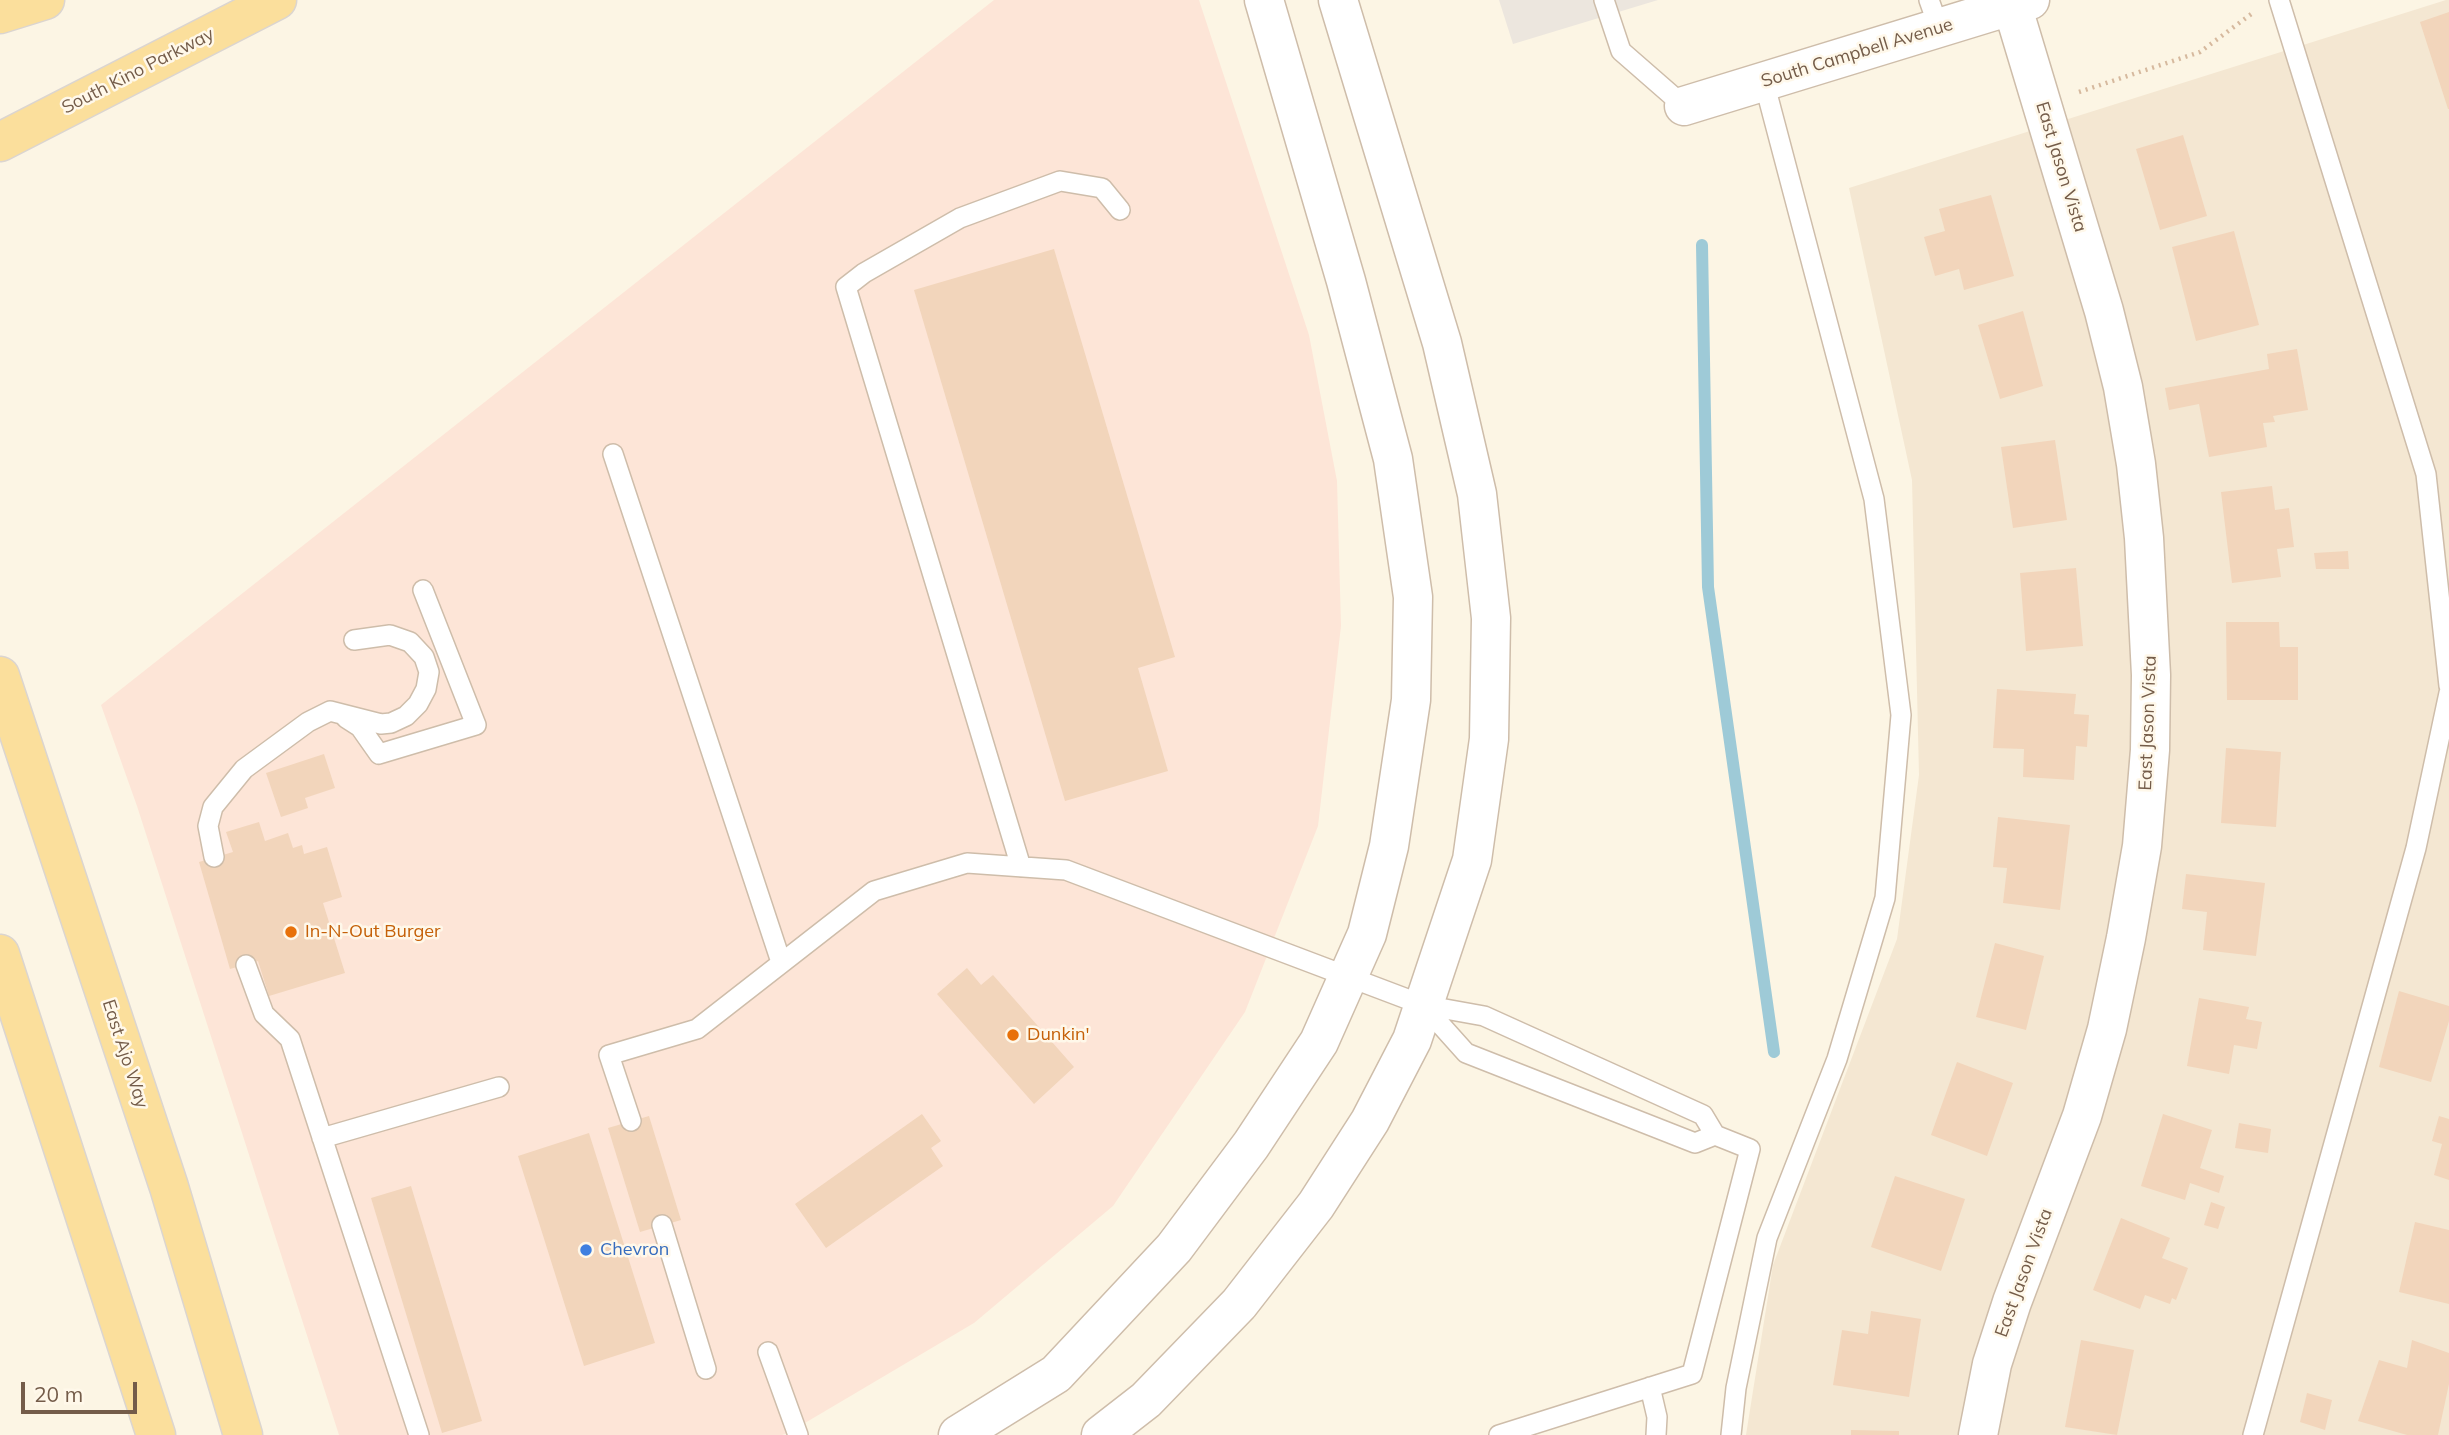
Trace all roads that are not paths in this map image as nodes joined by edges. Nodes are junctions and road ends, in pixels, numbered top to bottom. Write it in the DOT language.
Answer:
graph roads {
  1 [pos="45,0"];
  2 [pos="276,0"];
  3 [pos="1264,0"];
  4 [pos="1338,0"];
  5 [pos="1604,0"];
  6 [pos="2021,3"];
  7 [pos="2270,4"];
  8 [pos="0,14"];
  9 [pos="1934,14"];
  10 [pos="1764,82"];
  11 [pos="1684,106"];
  12 [pos="0,142"];
  13 [pos="1120,210"];
  14 [pos="613,454"];
  15 [pos="423,590"];
  16 [pos="354,640"];
  17 [pos="0,676"];
  18 [pos="2449,686"];
  19 [pos="2449,693"];
  20 [pos="339,713"];
  21 [pos="214,857"];
  22 [pos="1021,867"];
  23 [pos="0,954"];
  24 [pos="781,962"];
  25 [pos="246,965"];
  26 [pos="1348,977"];
  27 [pos="1423,1005"];
  28 [pos="499,1087"];
  29 [pos="1653,1092"];
  30 [pos="631,1121"];
  31 [pos="1640,1121"];
  32 [pos="1715,1135"];
  33 [pos="322,1138"];
  34 [pos="662,1225"];
  35 [pos="768,1352"];
  36 [pos="706,1369"];
  37 [pos="1650,1387"];
  38 [pos="156,1435"];
  39 [pos="243,1435"];
  40 [pos="419,1435"];
  41 [pos="798,1435"];
  42 [pos="958,1435"];
  43 [pos="1101,1435"];
  44 [pos="1499,1435"];
  45 [pos="1656,1435"];
  46 [pos="1731,1435"];
  47 [pos="1978,1435"];
  48 [pos="2253,1435"];
  1 -- 8 [label="main road"];
  2 -- 12 [label="main road, South Kino Parkway"];
  3 -- 26 [label="street"];
  4 -- 27 [label="street"];
  5 -- 11 [label="lane"];
  6 -- 9 [label="street, South Campbell Avenue"];
  6 -- 47 [label="street, East Jason Vista"];
  7 -- 18 [label="lane"];
  9 -- 10 [label="street, South Campbell Avenue"];
  10 -- 11 [label="street, South Campbell Avenue"];
  10 -- 46 [label="lane"];
  13 -- 22 [label="lane"];
  14 -- 24 [label="lane"];
  15 -- 20 [label="lane"];
  16 -- 20 [label="lane"];
  17 -- 39 [label="main road, East Ajo Way"];
  19 -- 48 [label="lane"];
  20 -- 21 [label="lane"];
  22 -- 24 [label="lane"];
  22 -- 26 [label="lane"];
  23 -- 38 [label="main road"];
  24 -- 30 [label="lane"];
  25 -- 33 [label="lane"];
  26 -- 27 [label="lane"];
  26 -- 42 [label="street"];
  27 -- 29 [label="lane"];
  27 -- 31 [label="lane"];
  27 -- 43 [label="street"];
  28 -- 33 [label="lane"];
  29 -- 31 [label="lane"];
  29 -- 32 [label="lane"];
  31 -- 32 [label="lane"];
  32 -- 37 [label="lane"];
  33 -- 40 [label="lane"];
  34 -- 36 [label="lane"];
  35 -- 41 [label="lane"];
  37 -- 44 [label="lane"];
  37 -- 45 [label="lane"];
}
